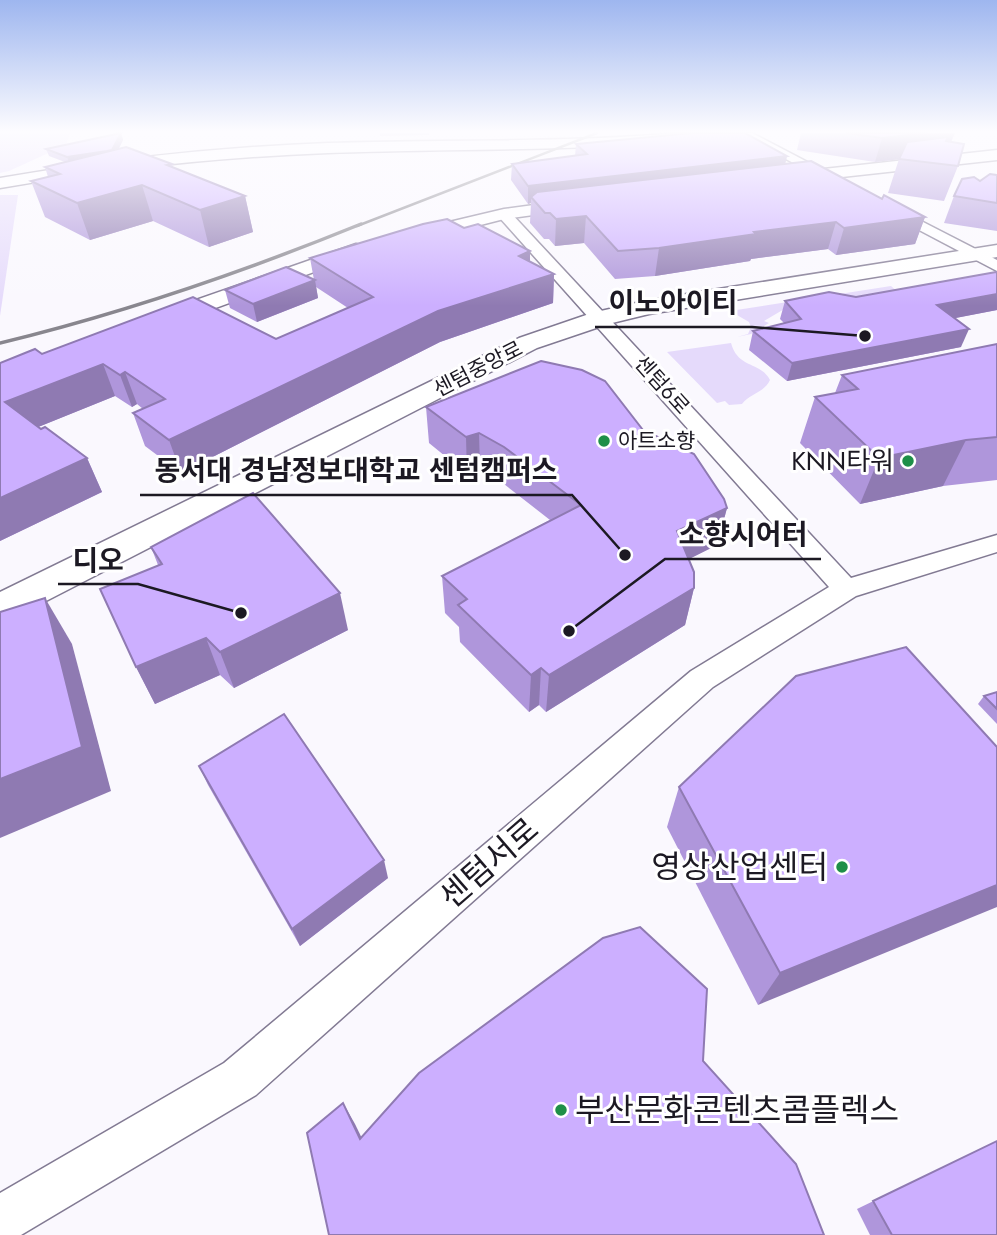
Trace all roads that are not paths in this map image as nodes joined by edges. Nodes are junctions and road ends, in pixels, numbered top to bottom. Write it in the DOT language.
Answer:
graph roads {
  1 [pos="870,199"];
  2 [pos="597,201"];
  3 [pos="504,215"];
  4 [pos="394,241"];
  5 [pos="369,247"];
  6 [pos="990,257"];
  7 [pos="601,318"];
  8 [pos="140,328"];
  9 [pos="997,543"];
  10 [pos="846,589"];
  11 [pos="0,608"];
  12 [pos="0,1220"];
  1 -- 6 [label="street"];
  2 -- 3 [label="street"];
  3 -- 4 [label="street"];
  3 -- 7 [label="street, 센텀6로"];
  5 -- 8 [label="street"];
  6 -- 7 [label="main road, 센텀중앙로"];
  7 -- 10 [label="street, 센텀6로"];
  7 -- 11 [label="main road, 센텀중앙로"];
  9 -- 10 [label="street, 센텀서로"];
  10 -- 12 [label="street, 센텀서로"];
}
